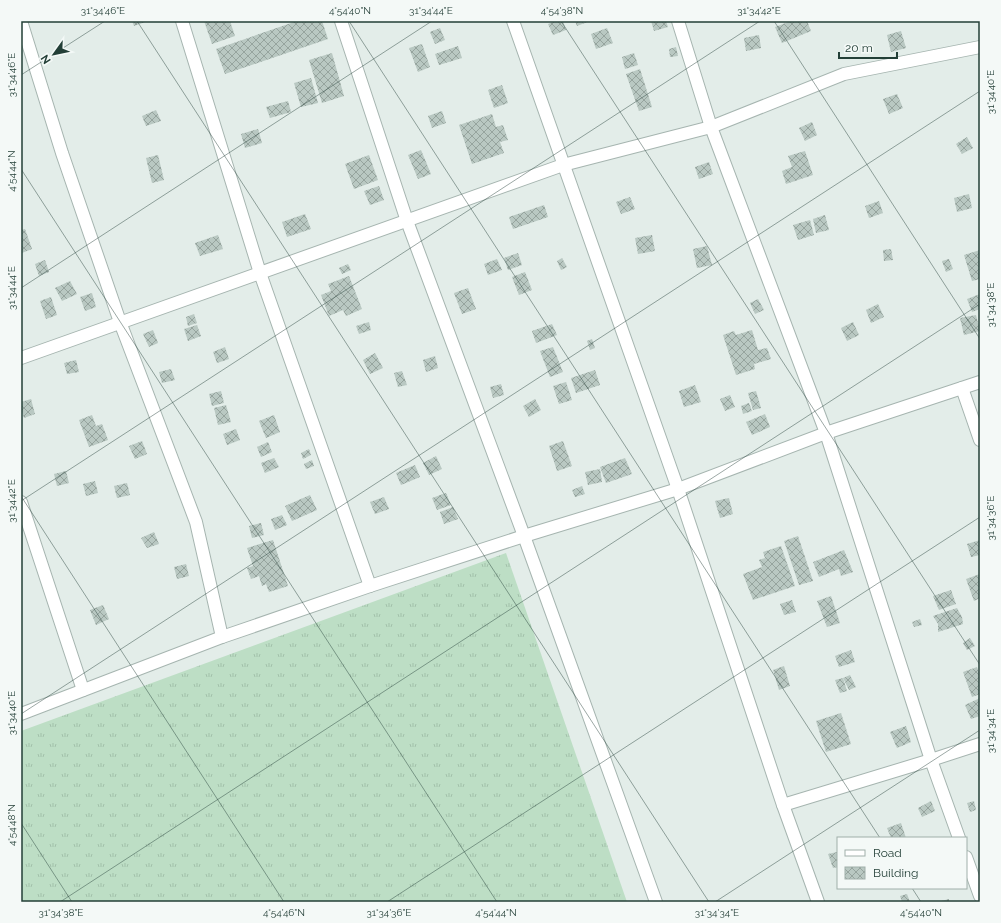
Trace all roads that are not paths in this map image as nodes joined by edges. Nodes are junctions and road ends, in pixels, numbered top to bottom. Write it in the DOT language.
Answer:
graph roads {
  1 [pos="182,21"];
  2 [pos="341,21"];
  3 [pos="513,21"];
  4 [pos="678,21"];
  5 [pos="21,22"];
  6 [pos="980,46"];
  7 [pos="711,127"];
  8 [pos="563,164"];
  9 [pos="407,221"];
  10 [pos="260,273"];
  11 [pos="120,322"];
  12 [pos="21,358"];
  13 [pos="980,382"];
  14 [pos="962,388"];
  15 [pos="826,433"];
  16 [pos="980,440"];
  17 [pos="678,489"];
  18 [pos="21,502"];
  19 [pos="524,536"];
  20 [pos="370,586"];
  21 [pos="222,637"];
  22 [pos="83,690"];
  23 [pos="21,714"];
  24 [pos="980,744"];
  25 [pos="931,760"];
  26 [pos="783,805"];
  27 [pos="959,837"];
  28 [pos="967,860"];
  29 [pos="980,896"];
  30 [pos="656,902"];
  31 [pos="818,902"];
  1 -- 10 [label="street"];
  2 -- 9 [label="street"];
  3 -- 8 [label="street"];
  4 -- 7 [label="street"];
  5 -- 11 [label="street"];
  6 -- 7 [label="street"];
  7 -- 8 [label="street"];
  7 -- 15 [label="street"];
  8 -- 9 [label="street"];
  8 -- 17 [label="street"];
  9 -- 10 [label="street"];
  9 -- 19 [label="street"];
  10 -- 11 [label="street"];
  10 -- 20 [label="street"];
  11 -- 12 [label="street"];
  11 -- 21 [label="street"];
  13 -- 14 [label="street"];
  14 -- 15 [label="street"];
  14 -- 16 [label="street"];
  15 -- 17 [label="street"];
  15 -- 25 [label="street"];
  17 -- 19 [label="street"];
  17 -- 26 [label="street"];
  18 -- 22 [label="street"];
  19 -- 20 [label="street"];
  19 -- 30 [label="street"];
  20 -- 21 [label="street"];
  21 -- 22 [label="street"];
  22 -- 23 [label="street"];
  24 -- 25 [label="street"];
  25 -- 26 [label="street"];
  25 -- 27 [label="street"];
  26 -- 31 [label="street"];
  28 -- 29 [label="street"];
}
